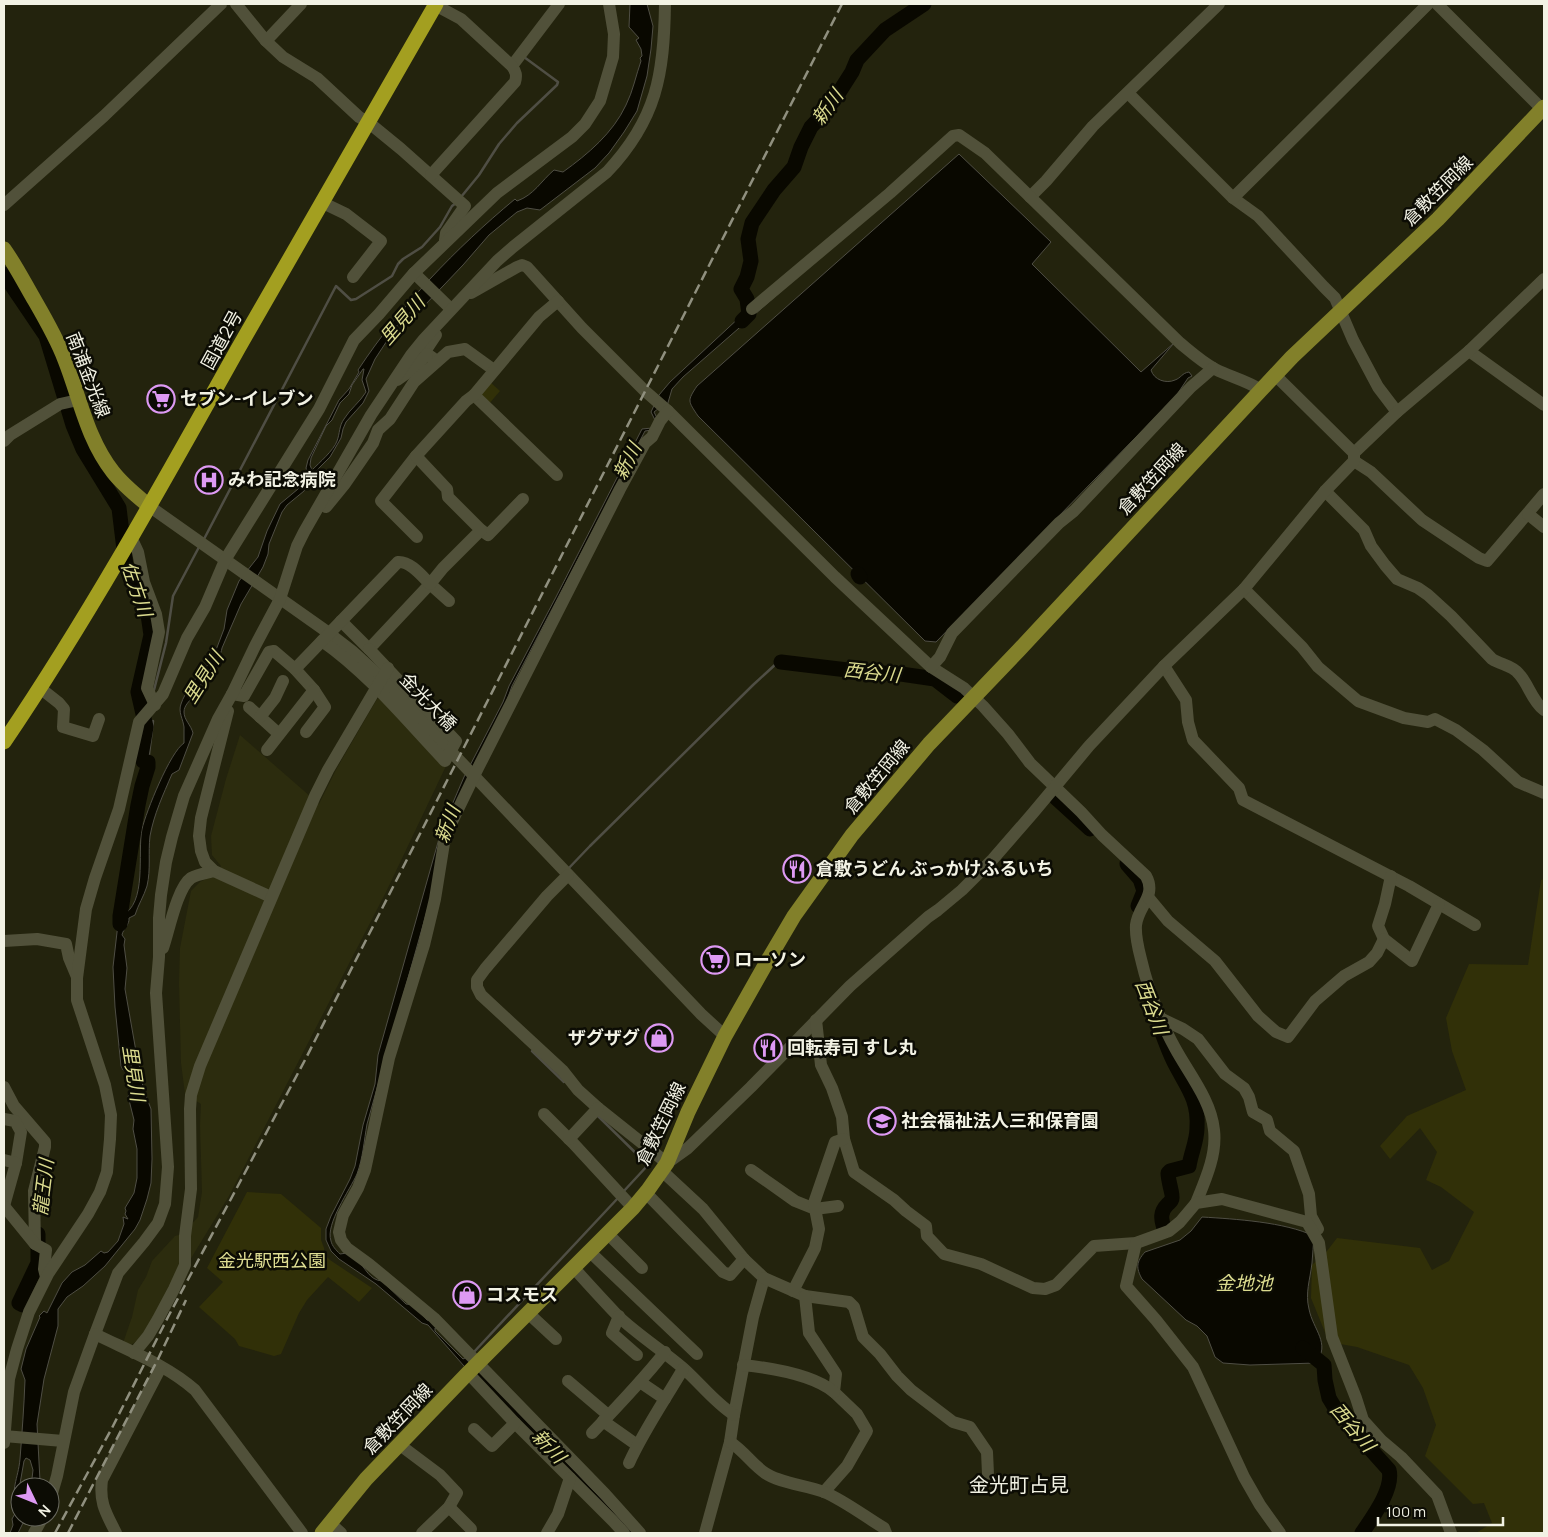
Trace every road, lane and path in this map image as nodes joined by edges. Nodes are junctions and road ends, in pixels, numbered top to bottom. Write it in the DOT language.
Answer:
graph roads {
  1 [pos="221,4"];
  2 [pos="236,4"];
  3 [pos="301,4"];
  4 [pos="435,4"];
  5 [pos="559,4"];
  6 [pos="609,4"];
  7 [pos="665,4"];
  8 [pos="1219,4"];
  9 [pos="1428,4"];
  10 [pos="1437,4"];
  11 [pos="266,41"];
  12 [pos="512,66"];
  13 [pos="1128,93"];
  14 [pos="1544,109"];
  15 [pos="368,122"];
  16 [pos="431,175"];
  17 [pos="1030,197"];
  18 [pos="1233,198"];
  19 [pos="321,202"];
  20 [pos="4,205"];
  21 [pos="444,244"];
  22 [pos="4,249"];
  23 [pos="416,275"];
  24 [pos="354,277"];
  25 [pos="1544,280"];
  26 [pos="460,300"];
  27 [pos="558,301"];
  28 [pos="752,309"];
  29 [pos="449,310"];
  30 [pos="1342,311"];
  31 [pos="1469,351"];
  32 [pos="432,357"];
  33 [pos="1213,368"];
  34 [pos="494,370"];
  35 [pos="1275,375"];
  36 [pos="393,382"];
  37 [pos="1261,390"];
  38 [pos="474,395"];
  39 [pos="69,402"];
  40 [pos="1544,405"];
  41 [pos="668,411"];
  42 [pos="1397,412"];
  43 [pos="4,441"];
  44 [pos="416,456"];
  45 [pos="1354,457"];
  46 [pos="557,475"];
  47 [pos="1325,491"];
  48 [pos="1544,494"];
  49 [pos="523,499"];
  50 [pos="149,506"];
  51 [pos="1528,514"];
  52 [pos="1544,527"];
  53 [pos="481,530"];
  54 [pos="304,532"];
  55 [pos="417,537"];
  56 [pos="130,539"];
  57 [pos="229,563"];
  58 [pos="430,584"];
  59 [pos="1244,589"];
  60 [pos="277,596"];
  61 [pos="449,601"];
  62 [pos="341,621"];
  63 [pos="322,641"];
  64 [pos="369,649"];
  65 [pos="1164,666"];
  66 [pos="931,667"];
  67 [pos="388,668"];
  68 [pos="295,669"];
  69 [pos="284,681"];
  70 [pos="40,688"];
  71 [pos="376,688"];
  72 [pos="314,690"];
  73 [pos="232,694"];
  74 [pos="973,696"];
  75 [pos="152,708"];
  76 [pos="249,708"];
  77 [pos="1544,710"];
  78 [pos="260,717"];
  79 [pos="99,719"];
  80 [pos="306,732"];
  81 [pos="279,734"];
  82 [pos="4,742"];
  83 [pos="267,750"];
  84 [pos="1055,787"];
  85 [pos="1544,793"];
  86 [pos="214,871"];
  87 [pos="565,873"];
  88 [pos="1391,876"];
  89 [pos="271,897"];
  90 [pos="1148,897"];
  91 [pos="1439,904"];
  92 [pos="85,916"];
  93 [pos="1475,925"];
  94 [pos="1384,939"];
  95 [pos="4,941"];
  96 [pos="66,944"];
  97 [pos="159,957"];
  98 [pos="77,978"];
  99 [pos="816,1020"];
  100 [pos="1162,1020"];
  101 [pos="725,1036"];
  102 [pos="4,1087"];
  103 [pos="595,1111"];
  104 [pos="544,1114"];
  105 [pos="4,1119"];
  106 [pos="569,1138"];
  107 [pos="844,1139"];
  108 [pos="10,1162"];
  109 [pos="664,1167"];
  110 [pos="751,1170"];
  111 [pos="646,1193"];
  112 [pos="625,1198"];
  113 [pos="1196,1203"];
  114 [pos="4,1206"];
  115 [pos="838,1206"];
  116 [pos="815,1209"];
  117 [pos="607,1233"];
  118 [pos="1136,1243"];
  119 [pos="1319,1243"];
  120 [pos="35,1244"];
  121 [pos="590,1252"];
  122 [pos="744,1259"];
  123 [pos="574,1268"];
  124 [pos="642,1268"];
  125 [pos="46,1277"];
  126 [pos="764,1278"];
  127 [pos="792,1291"];
  128 [pos="805,1296"];
  129 [pos="528,1313"];
  130 [pos="619,1316"];
  131 [pos="94,1334"];
  132 [pos="556,1339"];
  133 [pos="665,1352"];
  134 [pos="134,1353"];
  135 [pos="697,1354"];
  136 [pos="637,1355"];
  137 [pos="743,1365"];
  138 [pos="161,1367"];
  139 [pos="473,1368"];
  140 [pos="684,1368"];
  141 [pos="568,1382"];
  142 [pos="640,1382"];
  143 [pos="834,1392"];
  144 [pos="665,1399"];
  145 [pos="734,1415"];
  146 [pos="606,1418"];
  147 [pos="515,1423"];
  148 [pos="474,1429"];
  149 [pos="592,1433"];
  150 [pos="6,1438"];
  151 [pos="63,1441"];
  152 [pos="730,1442"];
  153 [pos="400,1444"];
  154 [pos="637,1445"];
  155 [pos="629,1463"];
  156 [pos="988,1474"];
  157 [pos="57,1477"];
  158 [pos="570,1478"];
  159 [pos="824,1492"];
  160 [pos="449,1508"];
  161 [pos="326,1528"];
  162 [pos="471,1530"];
  163 [pos="116,1533"];
  164 [pos="302,1533"];
  165 [pos="341,1533"];
  166 [pos="422,1533"];
  167 [pos="547,1533"];
  168 [pos="624,1533"];
  169 [pos="640,1533"];
  170 [pos="705,1533"];
  171 [pos="886,1533"];
  172 [pos="1280,1533"];
  173 [pos="1451,1533"];
  1 -- 20 [label="street"];
  2 -- 11 [label="street"];
  3 -- 11 [label="street"];
  4 -- 12 [label="street"];
  4 -- 15 [label="highway, 国道2号"];
  5 -- 12 [label="street"];
  6 -- 21 [label="street"];
  7 -- 26 [label="street"];
  8 -- 13 [label="street"];
  9 -- 18 [label="street"];
  10 -- 14 [label="street"];
  11 -- 15 [label="street"];
  12 -- 16 [label="street"];
  13 -- 17 [label="street"];
  13 -- 18 [label="street"];
  14 -- 30 [label="main road, 倉敷笠岡線"];
  15 -- 16 [label="street"];
  15 -- 19 [label="highway, 国道2号"];
  16 -- 21 [label="street"];
  17 -- 28 [label="street"];
  17 -- 33 [label="street"];
  18 -- 30 [label="street"];
  19 -- 24 [label="street"];
  19 -- 50 [label="highway, 国道2号"];
  21 -- 23 [label="street"];
  22 -- 39 [label="main road, 南浦金光線"];
  23 -- 29 [label="street"];
  23 -- 57 [label="street"];
  25 -- 31 [label="street"];
  26 -- 27 [label="street"];
  26 -- 29 [label="street"];
  27 -- 34 [label="street"];
  27 -- 41 [label="street"];
  29 -- 32 [label="street"];
  29 -- 36 [label="street"];
  30 -- 35 [label="main road, 倉敷笠岡線"];
  30 -- 42 [label="street"];
  31 -- 40 [label="street"];
  31 -- 42 [label="street"];
  32 -- 34 [label="street"];
  32 -- 36 [label="street"];
  32 -- 54 [label="street"];
  33 -- 37 [label="street"];
  33 -- 66 [label="street"];
  34 -- 38 [label="street"];
  35 -- 37 [label="main road, 倉敷笠岡線"];
  35 -- 45 [label="street"];
  36 -- 54 [label="street"];
  37 -- 74 [label="main road, 倉敷笠岡線"];
  38 -- 44 [label="street"];
  38 -- 46 [label="street"];
  39 -- 43 [label="street"];
  39 -- 50 [label="main road, 南浦金光線"];
  41 -- 66 [label="street"];
  41 -- 139 [label="street"];
  42 -- 45 [label="street"];
  44 -- 53 [label="street"];
  44 -- 55 [label="street"];
  45 -- 47 [label="street"];
  45 -- 51 [label="street"];
  47 -- 59 [label="street"];
  47 -- 77 [label="street"];
  48 -- 51 [label="street"];
  49 -- 53 [label="street"];
  50 -- 56 [label="highway, 国道2号"];
  50 -- 57 [label="street, 金光大橋"];
  51 -- 52 [label="street"];
  53 -- 58 [label="street"];
  54 -- 60 [label="street"];
  56 -- 70 [label="highway, 国道2号"];
  56 -- 75 [label="street"];
  57 -- 60 [label="street, 金光大橋"];
  57 -- 75 [label="street"];
  58 -- 61 [label="street"];
  58 -- 62 [label="street"];
  58 -- 64 [label="street"];
  59 -- 65 [label="street"];
  59 -- 85 [label="street"];
  60 -- 73 [label="street"];
  60 -- 87 [label="street, 金光大橋"];
  62 -- 63 [label="street"];
  62 -- 64 [label="street"];
  63 -- 68 [label="street"];
  63 -- 71 [label="street"];
  64 -- 67 [label="street"];
  65 -- 84 [label="street"];
  65 -- 88 [label="street"];
  66 -- 74 [label="street"];
  67 -- 71 [label="street"];
  67 -- 71 [label="street"];
  68 -- 72 [label="street"];
  68 -- 73 [label="street"];
  69 -- 78 [label="street"];
  70 -- 79 [label="street"];
  70 -- 82 [label="highway, 国道2号"];
  71 -- 89 [label="street"];
  72 -- 80 [label="street"];
  72 -- 81 [label="street"];
  73 -- 86 [label="street"];
  73 -- 97 [label="street"];
  74 -- 84 [label="street"];
  74 -- 101 [label="main road, 倉敷笠岡線"];
  75 -- 92 [label="street"];
  76 -- 78 [label="street"];
  78 -- 81 [label="street"];
  81 -- 83 [label="street"];
  84 -- 90 [label="street"];
  84 -- 99 [label="street"];
  86 -- 89 [label="street"];
  86 -- 97 [label="street"];
  87 -- 101 [label="street, 金光大橋"];
  87 -- 103 [label="street"];
  88 -- 91 [label="street"];
  88 -- 94 [label="street"];
  89 -- 134 [label="street"];
  90 -- 94 [label="street"];
  90 -- 100 [label="street"];
  91 -- 93 [label="street"];
  91 -- 94 [label="street"];
  92 -- 96 [label="street"];
  92 -- 98 [label="street"];
  95 -- 96 [label="street"];
  96 -- 98 [label="street"];
  97 -- 131 [label="street"];
  98 -- 125 [label="street"];
  99 -- 107 [label="street"];
  99 -- 109 [label="street"];
  100 -- 113 [label="street"];
  100 -- 119 [label="street"];
  101 -- 109 [label="main road, 倉敷笠岡線"];
  102 -- 120 [label="street"];
  103 -- 106 [label="street"];
  103 -- 109 [label="street"];
  104 -- 106 [label="street"];
  105 -- 108 [label="street"];
  106 -- 112 [label="street"];
  107 -- 116 [label="street"];
  107 -- 118 [label="street"];
  108 -- 114 [label="street"];
  109 -- 111 [label="main road, 倉敷笠岡線"];
  109 -- 122 [label="street"];
  110 -- 116 [label="street"];
  111 -- 112 [label="main road, 倉敷笠岡線"];
  111 -- 122 [label="street"];
  112 -- 117 [label="main road, 倉敷笠岡線"];
  113 -- 118 [label="street"];
  113 -- 119 [label="street"];
  114 -- 120 [label="street"];
  115 -- 116 [label="street"];
  116 -- 127 [label="street"];
  117 -- 121 [label="main road, 倉敷笠岡線"];
  117 -- 124 [label="street"];
  118 -- 172 [label="street"];
  119 -- 173 [label="street"];
  120 -- 125 [label="street"];
  121 -- 123 [label="main road, 倉敷笠岡線"];
  121 -- 135 [label="street"];
  122 -- 126 [label="street"];
  123 -- 129 [label="main road, 倉敷笠岡線"];
  123 -- 130 [label="street"];
  125 -- 150 [label="street"];
  126 -- 127 [label="street"];
  126 -- 137 [label="street"];
  127 -- 128 [label="street"];
  128 -- 143 [label="street"];
  128 -- 156 [label="street"];
  129 -- 132 [label="street"];
  129 -- 139 [label="main road, 倉敷笠岡線"];
  130 -- 133 [label="street"];
  130 -- 136 [label="street"];
  131 -- 134 [label="street"];
  131 -- 151 [label="street"];
  133 -- 140 [label="street"];
  133 -- 142 [label="street"];
  134 -- 138 [label="street"];
  137 -- 143 [label="street"];
  137 -- 145 [label="street"];
  138 -- 163 [label="street"];
  138 -- 164 [label="street"];
  139 -- 147 [label="street"];
  139 -- 153 [label="main road, 倉敷笠岡線"];
  139 -- 169 [label="street"];
  140 -- 144 [label="street"];
  140 -- 145 [label="street"];
  141 -- 146 [label="street"];
  142 -- 144 [label="street"];
  142 -- 146 [label="street"];
  143 -- 159 [label="street"];
  144 -- 154 [label="street"];
  145 -- 152 [label="street"];
  146 -- 149 [label="street"];
  146 -- 154 [label="street"];
  147 -- 148 [label="street"];
  147 -- 158 [label="street"];
  150 -- 151 [label="street"];
  151 -- 157 [label="street"];
  152 -- 159 [label="street"];
  152 -- 170 [label="street"];
  153 -- 160 [label="street"];
  153 -- 161 [label="main road, 倉敷笠岡線"];
  154 -- 155 [label="street"];
  158 -- 167 [label="street"];
  158 -- 168 [label="street"];
  159 -- 171 [label="street"];
  160 -- 162 [label="street"];
  160 -- 166 [label="street"];
  161 -- 165 [label="street"];
}
